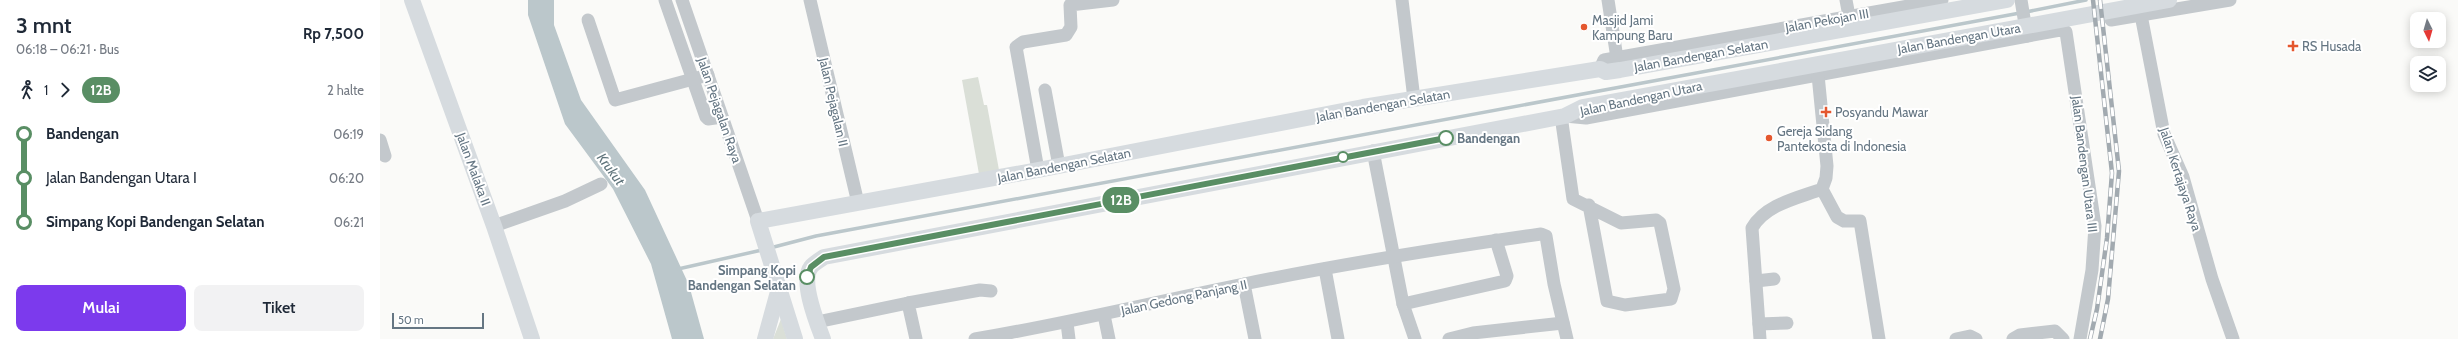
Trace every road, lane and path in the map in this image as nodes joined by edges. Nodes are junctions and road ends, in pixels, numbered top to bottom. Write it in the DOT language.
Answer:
graph roads {
  1 [pos="412,0"];
  2 [pos="665,0"];
  3 [pos="682,0"];
  4 [pos="810,0"];
  5 [pos="1112,0"];
  6 [pos="1402,0"];
  7 [pos="1608,0"];
  8 [pos="1846,0"];
  9 [pos="1942,0"];
  10 [pos="2007,0"];
  11 [pos="2021,0"];
  12 [pos="2230,0"];
  13 [pos="1070,3"];
  14 [pos="2162,5"];
  15 [pos="2142,15"];
  16 [pos="1849,16"];
  17 [pos="588,20"];
  18 [pos="2111,20"];
  19 [pos="2027,34"];
  20 [pos="1619,64"];
  21 [pos="708,75"];
  22 [pos="1818,75"];
  23 [pos="693,79"];
  24 [pos="1045,90"];
  25 [pos="1414,99"];
  26 [pos="1563,116"];
  27 [pos="722,117"];
  28 [pos="380,140"];
  29 [pos="1373,151"];
  30 [pos="385,156"];
  31 [pos="1059,166"];
  32 [pos="1038,170"];
  33 [pos="601,184"];
  34 [pos="1822,188"];
  35 [pos="858,203"];
  36 [pos="1589,205"];
  37 [pos="758,221"];
  38 [pos="494,226"];
  39 [pos="1496,240"];
  40 [pos="1393,257"];
  41 [pos="1325,269"];
  42 [pos="1774,278"];
  43 [pos="1756,281"];
  44 [pos="1244,284"];
  45 [pos="780,287"];
  46 [pos="991,291"];
  47 [pos="908,303"];
  48 [pos="1403,304"];
  49 [pos="1104,315"];
  50 [pos="817,322"];
  51 [pos="1067,323"];
  52 [pos="1562,323"];
  53 [pos="1787,323"];
  54 [pos="1759,324"];
  55 [pos="996,337"];
  56 [pos="532,339"];
  57 [pos="765,339"];
  58 [pos="795,339"];
  59 [pos="823,339"];
  60 [pos="916,339"];
  61 [pos="975,339"];
  62 [pos="1068,339"];
  63 [pos="1109,339"];
  64 [pos="1255,339"];
  65 [pos="1338,339"];
  66 [pos="1415,339"];
  67 [pos="1449,339"];
  68 [pos="1567,339"];
  69 [pos="1760,339"];
  70 [pos="1879,339"];
  71 [pos="1956,339"];
  72 [pos="1976,339"];
  73 [pos="2013,339"];
  74 [pos="2063,339"];
  75 [pos="2080,339"];
  76 [pos="2233,339"];
  1 -- 38 [label="main road, Jalan Malaka II"];
  2 -- 23 [label="street"];
  3 -- 21 [label="street, Jalan Pejagalan Raya"];
  4 -- 35 [label="street, Jalan Pejagalan II"];
  5 -- 13 [label="street"];
  6 -- 25 [label="street"];
  7 -- 20 [label="street"];
  8 -- 16 [label="street"];
  9 -- 16 [label="street, Jalan Pekojan III"];
  10 -- 20 [label="main road, Jalan Bandengan Selatan"];
  11 -- 19 [label="street"];
  12 -- 14 [label="street, Jalan Bandengan Utara"];
  13 -- 32 [label="street"];
  14 -- 15 [label="street"];
  14 -- 26 [label="main road, Jalan Bandengan Utara"];
  15 -- 18 [label="street"];
  15 -- 76 [label="street, Jalan Kertajaya Raya"];
  16 -- 20 [label="street, Jalan Pekojan III"];
  17 -- 23 [label="street"];
  19 -- 22 [label="street"];
  19 -- 75 [label="street, Jalan Bandengan Utara III"];
  20 -- 25 [label="main road, Jalan Bandengan Selatan"];
  21 -- 23 [label="street"];
  21 -- 27 [label="street, Jalan Pejagalan Raya"];
  22 -- 26 [label="street"];
  22 -- 34 [label="street"];
  23 -- 27 [label="street"];
  24 -- 31 [label="street"];
  25 -- 31 [label="main road, Jalan Bandengan Selatan"];
  26 -- 29 [label="main road, Jalan Bandengan Utara"];
  26 -- 36 [label="street"];
  27 -- 37 [label="street, Jalan Pejagalan Raya"];
  28 -- 30 [label="street"];
  29 -- 40 [label="street"];
  29 -- 50 [label="main road, Jalan Bandengan Utara"];
  31 -- 32 [label="main road, Jalan Bandengan Selatan"];
  32 -- 35 [label="main road, Jalan Bandengan Selatan"];
  33 -- 38 [label="street"];
  34 -- 43 [label="street"];
  34 -- 70 [label="street"];
  35 -- 37 [label="main road, Jalan Bandengan Selatan"];
  36 -- 36 [label="street"];
  37 -- 45 [label="main road"];
  38 -- 56 [label="main road, Jalan Malaka II"];
  39 -- 40 [label="street, Jalan Gedong Panjang II"];
  39 -- 48 [label="street"];
  39 -- 52 [label="street, Jalan Gedong Panjang II"];
  40 -- 41 [label="street, Jalan Gedong Panjang II"];
  40 -- 48 [label="street"];
  41 -- 44 [label="street, Jalan Gedong Panjang II"];
  41 -- 65 [label="street"];
  42 -- 43 [label="street"];
  43 -- 54 [label="street"];
  44 -- 49 [label="street, Jalan Gedong Panjang II"];
  44 -- 64 [label="street"];
  45 -- 57 [label="main road"];
  45 -- 58 [label="main road"];
  46 -- 47 [label="street"];
  47 -- 50 [label="street"];
  47 -- 60 [label="street"];
  48 -- 66 [label="street"];
  49 -- 51 [label="street, Jalan Gedong Panjang II"];
  49 -- 63 [label="street"];
  50 -- 59 [label="main road"];
  51 -- 55 [label="street, Jalan Gedong Panjang II"];
  51 -- 62 [label="street"];
  52 -- 67 [label="street"];
  52 -- 68 [label="street"];
  53 -- 54 [label="street"];
  54 -- 69 [label="street"];
  55 -- 61 [label="street, Jalan Gedong Panjang II"];
  71 -- 72 [label="street"];
  73 -- 74 [label="street"];
}
